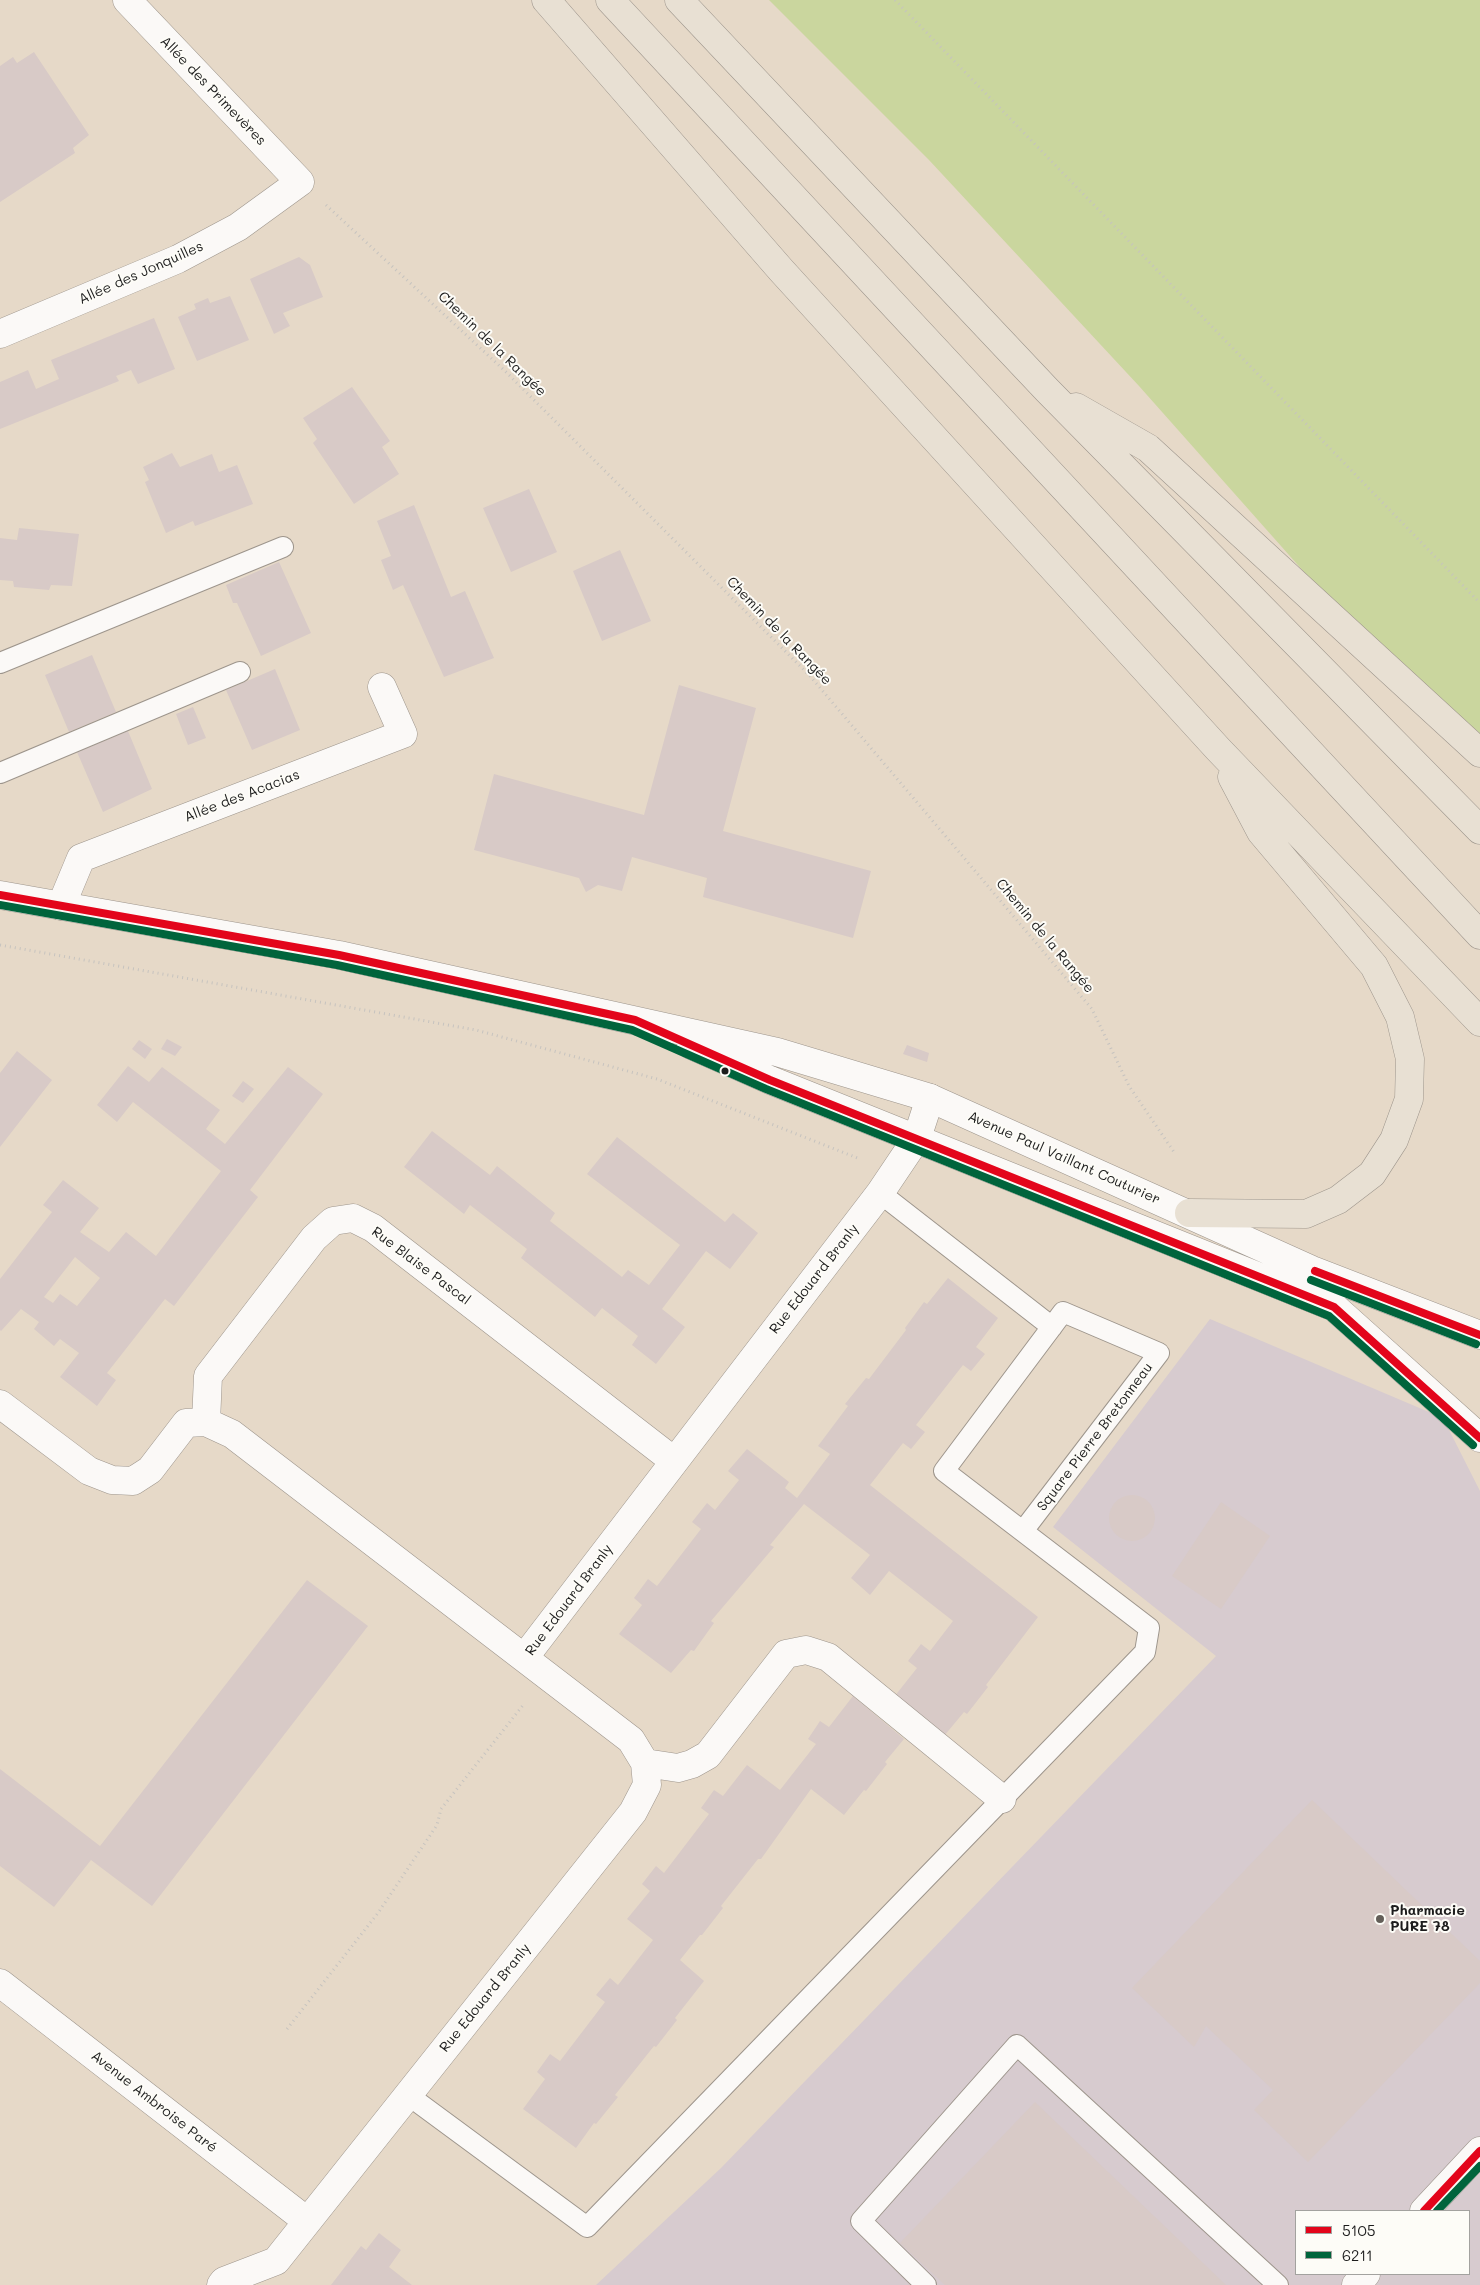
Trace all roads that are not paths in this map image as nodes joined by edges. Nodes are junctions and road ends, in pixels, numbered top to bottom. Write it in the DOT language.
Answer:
graph roads {
  1 [pos="126,0"];
  2 [pos="546,0"];
  3 [pos="610,0"];
  4 [pos="679,0"];
  5 [pos="300,182"];
  6 [pos="0,334"];
  7 [pos="1047,390"];
  8 [pos="283,547"];
  9 [pos="0,664"];
  10 [pos="240,672"];
  11 [pos="382,687"];
  12 [pos="1218,749"];
  13 [pos="1480,753"];
  14 [pos="0,773"];
  15 [pos="1480,830"];
  16 [pos="0,895"];
  17 [pos="61,906"];
  18 [pos="1480,935"];
  19 [pos="635,1020"];
  20 [pos="1480,1022"];
  21 [pos="930,1098"];
  22 [pos="917,1138"];
  23 [pos="887,1183"];
  24 [pos="1189,1213"];
  25 [pos="1052,1328"];
  26 [pos="1480,1335"];
  27 [pos="0,1404"];
  28 [pos="206,1422"];
  29 [pos="1480,1438"];
  30 [pos="674,1461"];
  31 [pos="1023,1531"];
  32 [pos="524,1658"];
  33 [pos="645,1763"];
  34 [pos="1002,1799"];
  35 [pos="0,1983"];
  36 [pos="408,2095"];
  37 [pos="1480,2151"];
  38 [pos="1425,2210"];
  39 [pos="307,2221"];
  40 [pos="1365,2275"];
  41 [pos="221,2285"];
  42 [pos="926,2285"];
  43 [pos="1278,2285"];
  44 [pos="1356,2285"];
  1 -- 5 [label="street, Allée des Primevères"];
  2 -- 12 [label="highway"];
  3 -- 18 [label="highway"];
  4 -- 7 [label="highway"];
  5 -- 6 [label="street, Allée des Jonquilles"];
  7 -- 13 [label="highway"];
  7 -- 15 [label="highway"];
  8 -- 9 [label="lane"];
  10 -- 14 [label="lane"];
  11 -- 17 [label="street, Allée des Acacias"];
  12 -- 20 [label="highway"];
  12 -- 24 [label="highway"];
  16 -- 17 [label="street, Avenue Paul Vaillant Couturier"];
  17 -- 19 [label="street, Avenue Paul Vaillant Couturier"];
  19 -- 21 [label="street, Avenue Paul Vaillant Couturier"];
  19 -- 22 [label="street, Avenue Paul Vaillant Couturier"];
  21 -- 22 [label="street, Rue Edouard Branly"];
  21 -- 24 [label="street, Avenue Paul Vaillant Couturier"];
  22 -- 23 [label="street, Rue Edouard Branly"];
  22 -- 29 [label="street, Avenue Paul Vaillant Couturier"];
  23 -- 25 [label="lane"];
  23 -- 30 [label="street, Rue Edouard Branly"];
  24 -- 26 [label="street, Avenue Paul Vaillant Couturier"];
  25 -- 31 [label="lane, Square Pierre Bretonneau"];
  25 -- 31 [label="lane, Square Pierre Bretonneau"];
  27 -- 28 [label="street"];
  28 -- 30 [label="street, Rue Blaise Pascal"];
  28 -- 32 [label="street"];
  30 -- 32 [label="street, Rue Edouard Branly"];
  31 -- 34 [label="lane"];
  32 -- 33 [label="street, Rue Edouard Branly"];
  33 -- 34 [label="street"];
  33 -- 36 [label="street, Rue Edouard Branly"];
  34 -- 36 [label="lane"];
  35 -- 39 [label="street, Avenue Ambroise Paré"];
  36 -- 39 [label="street, Rue Edouard Branly"];
  37 -- 38 [label="street"];
  39 -- 41 [label="street, Rue Edouard Branly"];
  40 -- 44 [label="street"];
  42 -- 43 [label="lane"];
}
